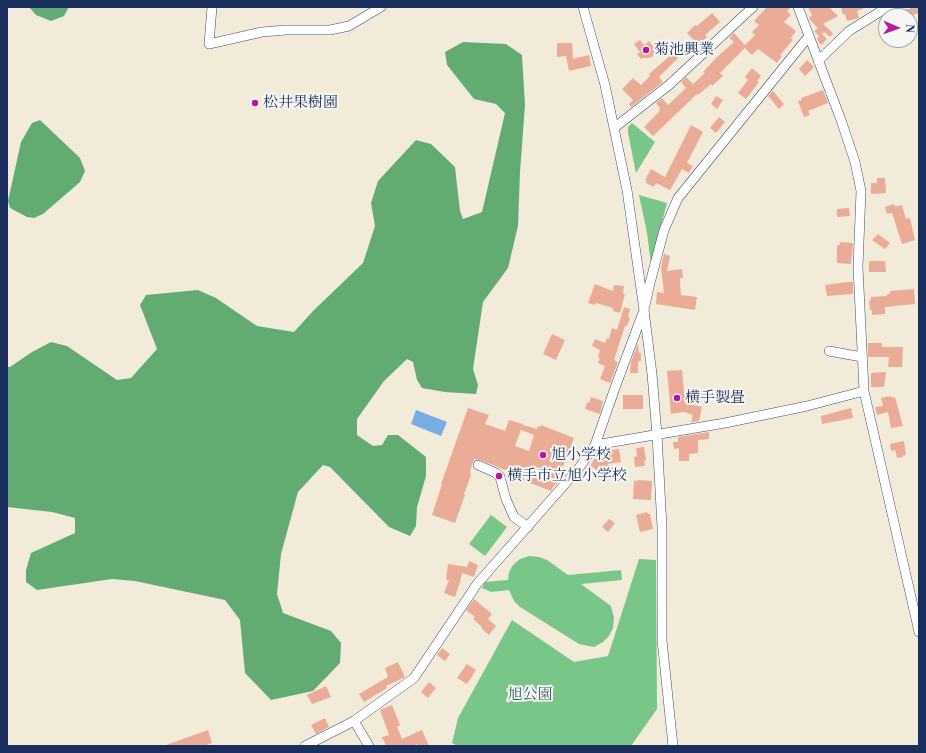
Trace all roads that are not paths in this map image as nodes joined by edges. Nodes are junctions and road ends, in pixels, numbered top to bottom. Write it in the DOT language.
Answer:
graph roads {
  1 [pos="212,7"];
  2 [pos="381,7"];
  3 [pos="583,7"];
  4 [pos="753,7"];
  5 [pos="798,7"];
  6 [pos="891,7"];
  7 [pos="808,36"];
  8 [pos="818,61"];
  9 [pos="614,128"];
  10 [pos="644,310"];
  11 [pos="830,351"];
  12 [pos="862,357"];
  13 [pos="864,391"];
  14 [pos="657,435"];
  15 [pos="595,445"];
  16 [pos="478,465"];
  17 [pos="528,527"];
  18 [pos="918,622"];
  19 [pos="919,632"];
  20 [pos="354,721"];
  21 [pos="305,746"];
  22 [pos="369,746"];
  23 [pos="673,746"];
  1 -- 2 [label="street"];
  3 -- 9 [label="street"];
  4 -- 9 [label="street"];
  5 -- 7 [label="street"];
  6 -- 8 [label="street"];
  7 -- 8 [label="street"];
  7 -- 10 [label="street"];
  8 -- 12 [label="street"];
  9 -- 10 [label="street"];
  10 -- 14 [label="street"];
  10 -- 15 [label="street"];
  11 -- 12 [label="street"];
  12 -- 13 [label="street"];
  13 -- 14 [label="street"];
  13 -- 18 [label="street"];
  14 -- 15 [label="street"];
  14 -- 23 [label="street"];
  15 -- 17 [label="street"];
  16 -- 17 [label="street"];
  17 -- 20 [label="street"];
  18 -- 19 [label="street"];
  20 -- 21 [label="street"];
  20 -- 22 [label="street"];
}
